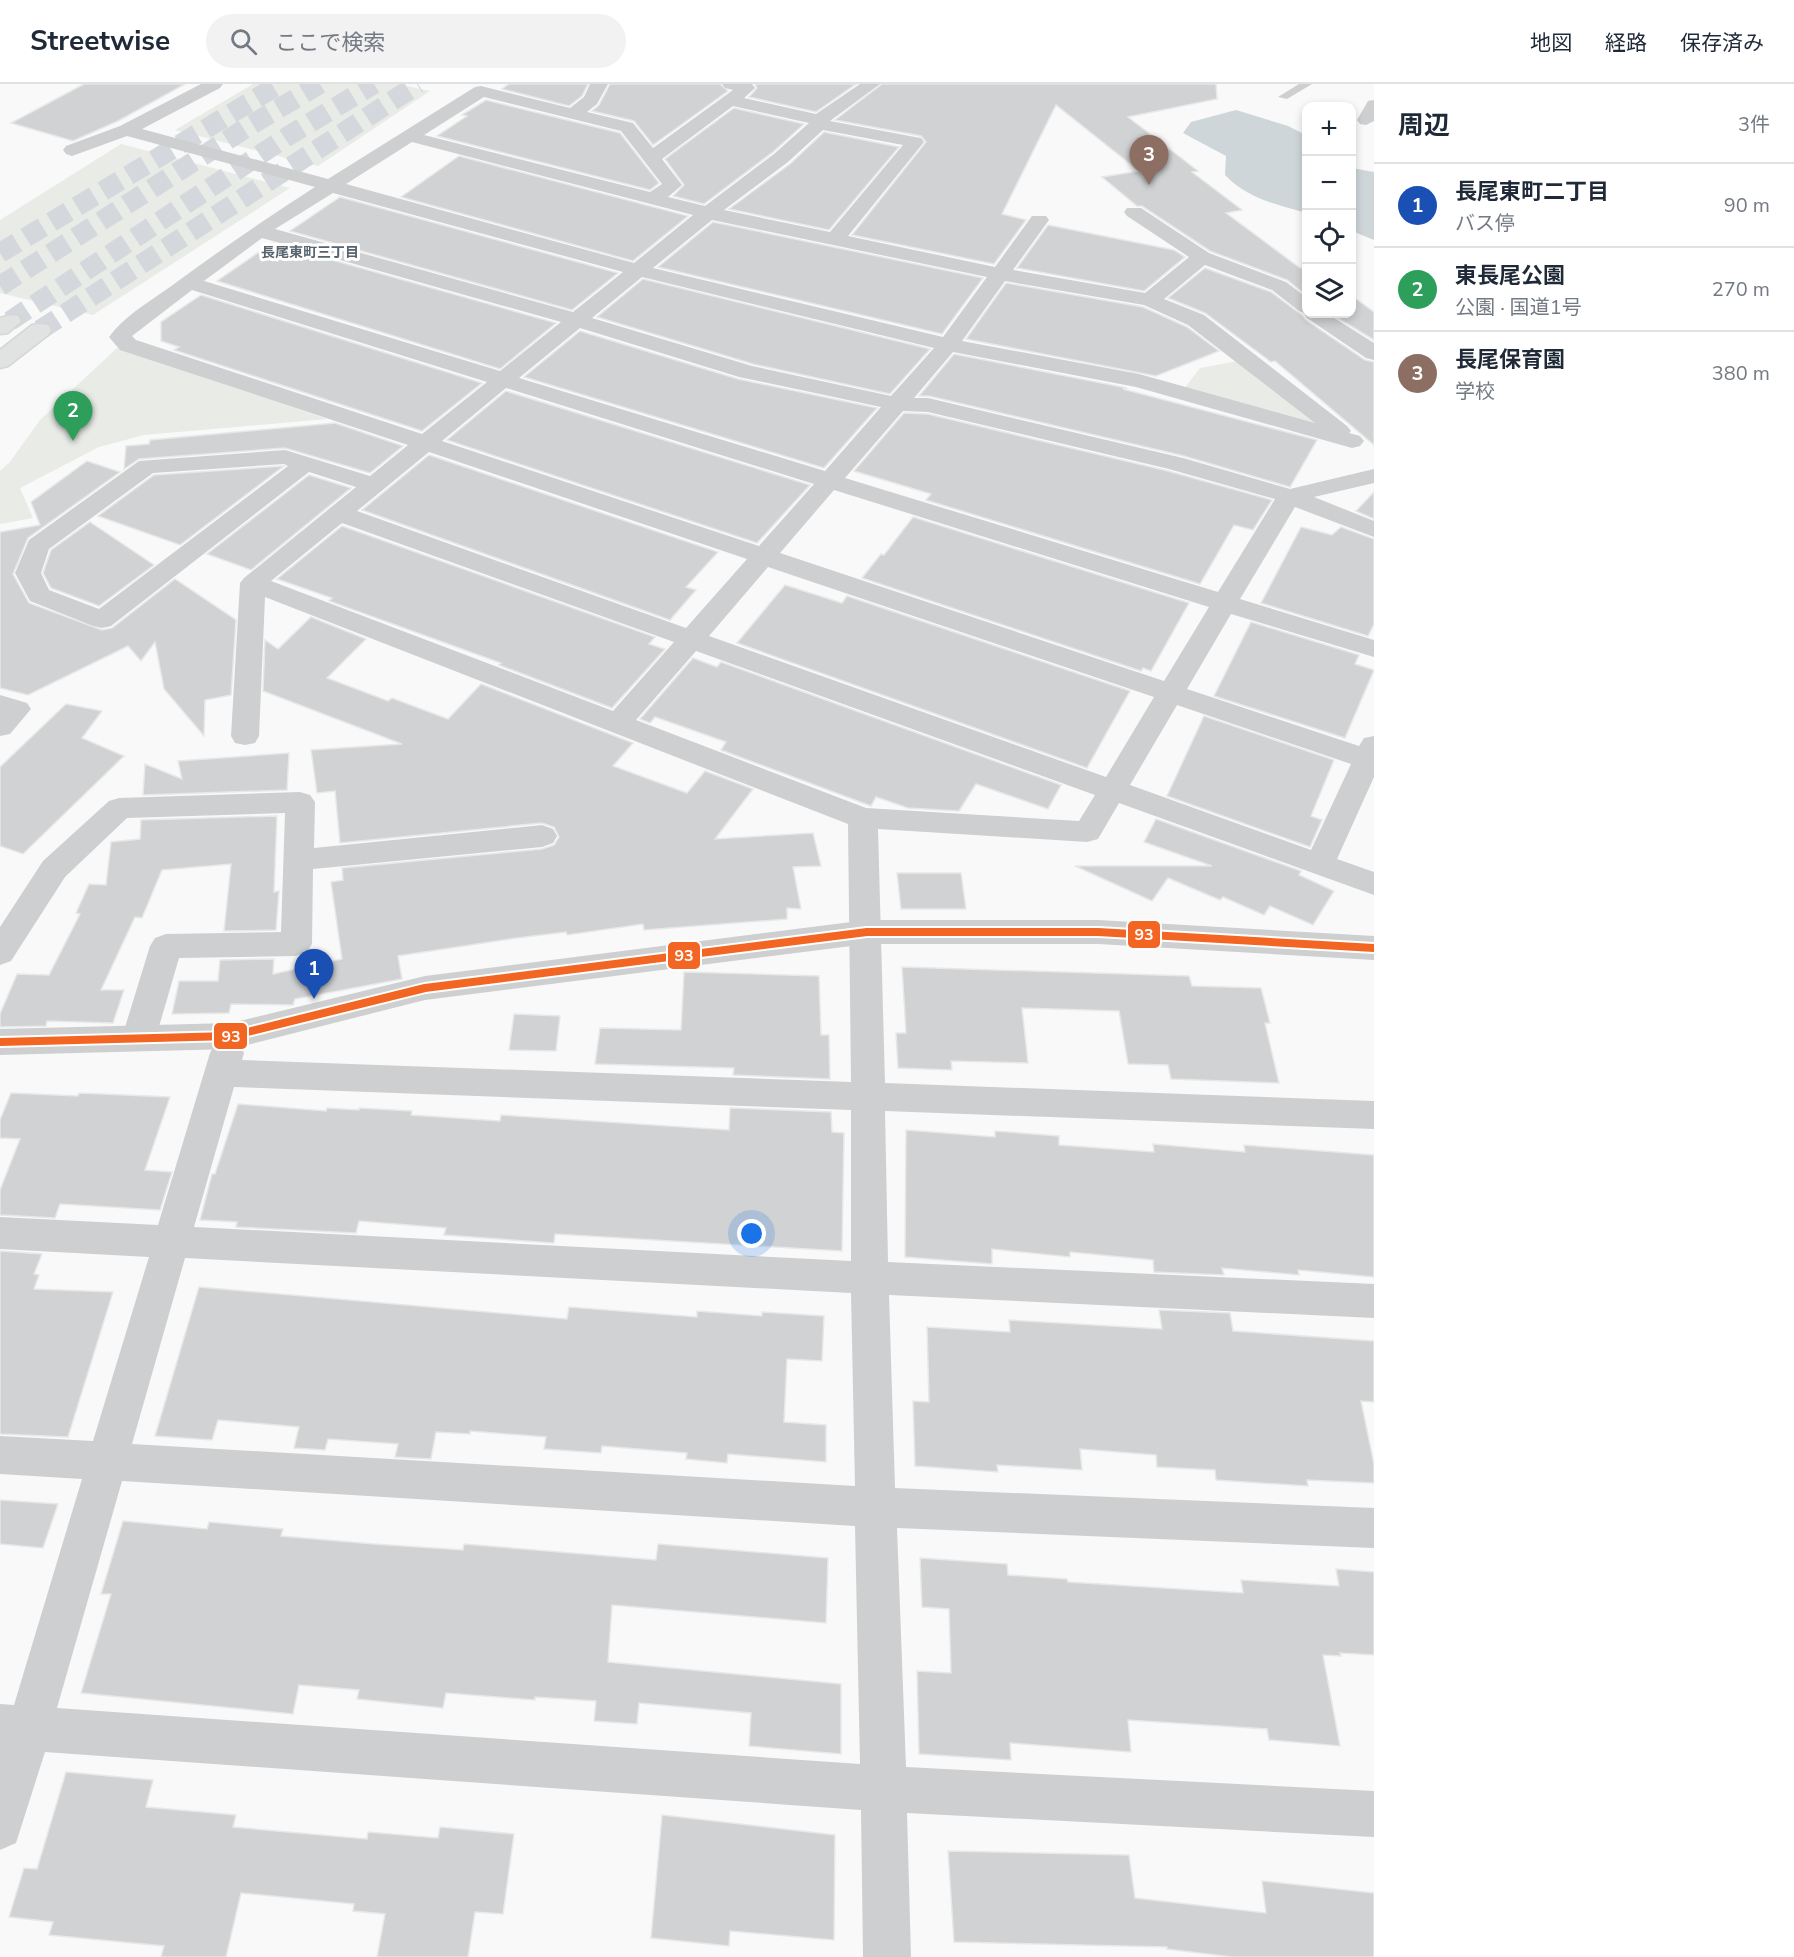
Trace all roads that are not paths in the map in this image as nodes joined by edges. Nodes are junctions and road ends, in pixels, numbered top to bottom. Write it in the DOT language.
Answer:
graph roads {
  1 [pos="214,84"];
  2 [pos="599,84"];
  3 [pos="871,84"];
  4 [pos="1307,84"];
  5 [pos="765,87"];
  6 [pos="735,90"];
  7 [pos="1282,97"];
  8 [pos="574,113"];
  9 [pos="819,122"];
  10 [pos="126,130"];
  11 [pos="408,135"];
  12 [pos="72,150"];
  13 [pos="653,157"];
  14 [pos="331,184"];
  15 [pos="653,199"];
  16 [pos="1134,212"];
  17 [pos="708,213"];
  18 [pos="1039,220"];
  19 [pos="260,231"];
  20 [pos="834,240"];
  21 [pos="1202,256"];
  22 [pos="638,270"];
  23 [pos="1000,274"];
  24 [pos="187,282"];
  25 [pos="1149,300"];
  26 [pos="1302,304"];
  27 [pos="1320,318"];
  28 [pos="577,320"];
  29 [pos="40,330"];
  30 [pos="21,345"];
  31 [pos="948,345"];
  32 [pos="1374,353"];
  33 [pos="0,361"];
  34 [pos="0,365"];
  35 [pos="504,379"];
  36 [pos="897,404"];
  37 [pos="426,443"];
  38 [pos="1364,456"];
  39 [pos="306,464"];
  40 [pos="830,480"];
  41 [pos="374,485"];
  42 [pos="1289,496"];
  43 [pos="339,513"];
  44 [pos="1374,530"];
  45 [pos="764,556"];
  46 [pos="253,583"];
  47 [pos="1224,603"];
  48 [pos="692,639"];
  49 [pos="1374,650"];
  50 [pos="1170,693"];
  51 [pos="0,704"];
  52 [pos="618,723"];
  53 [pos="0,727"];
  54 [pos="245,736"];
  55 [pos="1371,752"];
  56 [pos="1112,790"];
  57 [pos="863,818"];
  58 [pos="542,836"];
  59 [pos="298,860"];
  60 [pos="1319,865"];
  61 [pos="1374,884"];
  62 [pos="867,932"];
  63 [pos="1374,948"];
  64 [pos="0,953"];
  65 [pos="138,1037"];
  66 [pos="0,1042"];
  67 [pos="226,1054"];
  68 [pos="868,1095"];
  69 [pos="1374,1115"];
  70 [pos="0,1233"];
  71 [pos="171,1241"];
  72 [pos="870,1278"];
  73 [pos="1374,1301"];
  74 [pos="0,1455"];
  75 [pos="108,1461"];
  76 [pos="875,1507"];
  77 [pos="1374,1528"];
  78 [pos="15,1727"];
  79 [pos="885,1790"];
  80 [pos="1374,1814"];
  81 [pos="0,1827"];
  82 [pos="887,1957"];
  1 -- 10 [label="street"];
  2 -- 8 [label="street"];
  3 -- 9 [label="street"];
  4 -- 7 [label="lane"];
  5 -- 6 [label="street"];
  6 -- 9 [label="street"];
  6 -- 13 [label="street"];
  8 -- 11 [label="street"];
  8 -- 13 [label="street"];
  9 -- 17 [label="street"];
  9 -- 20 [label="street"];
  10 -- 12 [label="street"];
  10 -- 14 [label="street"];
  11 -- 14 [label="street"];
  11 -- 15 [label="street"];
  13 -- 15 [label="street"];
  14 -- 19 [label="street"];
  14 -- 22 [label="street"];
  15 -- 17 [label="street"];
  16 -- 21 [label="street"];
  17 -- 20 [label="street"];
  17 -- 22 [label="street"];
  18 -- 23 [label="street"];
  19 -- 24 [label="street"];
  19 -- 28 [label="street"];
  20 -- 23 [label="street"];
  21 -- 25 [label="street"];
  21 -- 26 [label="street"];
  22 -- 28 [label="street"];
  22 -- 31 [label="street"];
  23 -- 25 [label="street"];
  23 -- 31 [label="street"];
  24 -- 35 [label="street"];
  24 -- 37 [label="street"];
  25 -- 38 [label="street"];
  27 -- 32 [label="street"];
  28 -- 35 [label="street"];
  28 -- 36 [label="street"];
  29 -- 30 [label="highway"];
  30 -- 33 [label="highway"];
  30 -- 34 [label="highway"];
  31 -- 36 [label="street"];
  31 -- 38 [label="street"];
  35 -- 37 [label="street"];
  35 -- 40 [label="street"];
  36 -- 40 [label="street"];
  36 -- 42 [label="street"];
  37 -- 41 [label="street"];
  37 -- 45 [label="street"];
  38 -- 42 [label="street"];
  39 -- 39 [label="street"];
  39 -- 41 [label="street"];
  40 -- 45 [label="street"];
  40 -- 47 [label="street"];
  41 -- 43 [label="street"];
  42 -- 44 [label="street"];
  42 -- 47 [label="street"];
  43 -- 46 [label="street"];
  43 -- 48 [label="street"];
  45 -- 48 [label="street"];
  45 -- 50 [label="street"];
  46 -- 52 [label="street"];
  46 -- 54 [label="street"];
  47 -- 49 [label="street"];
  47 -- 50 [label="street"];
  48 -- 52 [label="street"];
  48 -- 56 [label="street"];
  50 -- 55 [label="street"];
  50 -- 56 [label="street"];
  51 -- 53 [label="street"];
  52 -- 57 [label="street"];
  55 -- 60 [label="street"];
  56 -- 57 [label="street"];
  56 -- 60 [label="street"];
  57 -- 62 [label="street"];
  58 -- 59 [label="street"];
  59 -- 64 [label="street"];
  59 -- 65 [label="street"];
  60 -- 61 [label="street"];
  62 -- 63 [label="street"];
  62 -- 67 [label="street"];
  62 -- 68 [label="street"];
  65 -- 66 [label="street"];
  65 -- 67 [label="street"];
  67 -- 68 [label="street"];
  67 -- 71 [label="street"];
  68 -- 69 [label="street"];
  68 -- 72 [label="street"];
  70 -- 71 [label="street"];
  71 -- 72 [label="street"];
  71 -- 75 [label="street"];
  72 -- 73 [label="street"];
  72 -- 76 [label="street"];
  74 -- 75 [label="street"];
  75 -- 76 [label="street"];
  75 -- 78 [label="street"];
  76 -- 77 [label="street"];
  76 -- 79 [label="street"];
  78 -- 79 [label="street"];
  78 -- 81 [label="street"];
  79 -- 80 [label="street"];
  79 -- 82 [label="street"];
}
